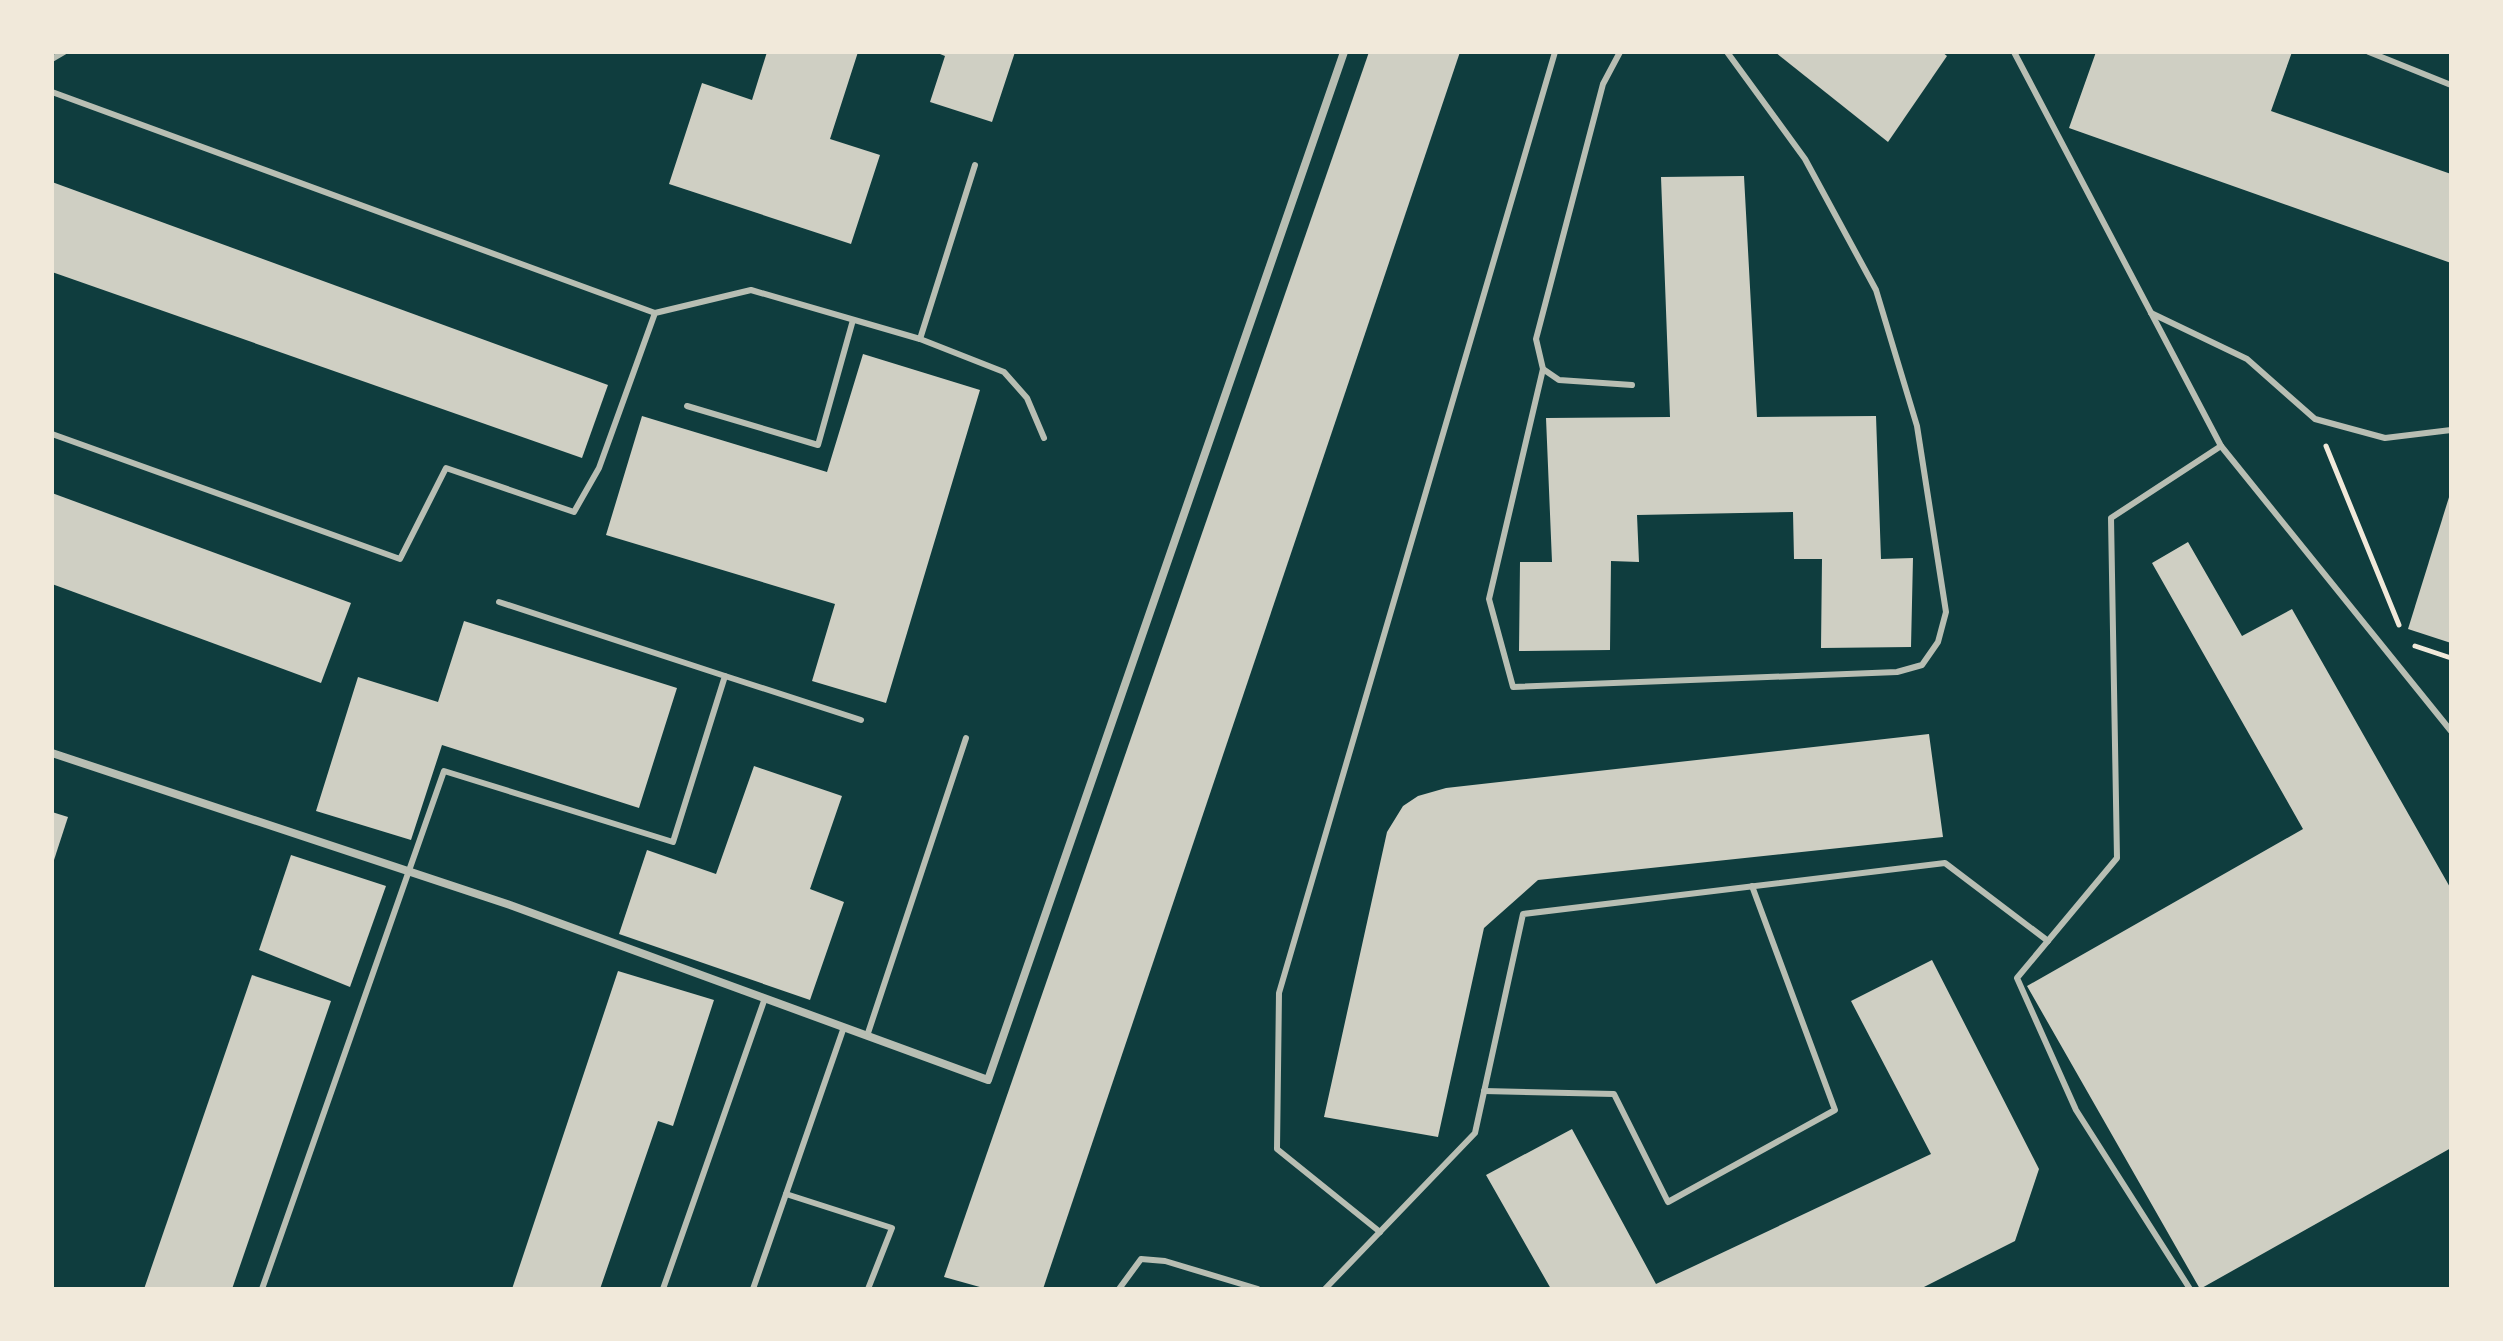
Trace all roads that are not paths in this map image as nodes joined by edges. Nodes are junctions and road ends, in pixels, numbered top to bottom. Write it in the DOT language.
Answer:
graph roads {
  1 [pos="64,52"];
  2 [pos="1344,52"];
  3 [pos="1555,52"];
  4 [pos="1620,52"];
  5 [pos="1727,52"];
  6 [pos="2014,52"];
  7 [pos="2369,52"];
  8 [pos="52,59"];
  9 [pos="2451,85"];
  10 [pos="52,92"];
  11 [pos="975,165"];
  12 [pos="655,313"];
  13 [pos="2151,313"];
  14 [pos="853,320"];
  15 [pos="920,339"];
  16 [pos="1543,369"];
  17 [pos="1632,385"];
  18 [pos="687,406"];
  19 [pos="2451,430"];
  20 [pos="52,434"];
  21 [pos="1044,438"];
  22 [pos="2221,446"];
  23 [pos="499,602"];
  24 [pos="725,676"];
  25 [pos="861,720"];
  26 [pos="2451,731"];
  27 [pos="966,738"];
  28 [pos="52,753"];
  29 [pos="411,872"];
  30 [pos="1752,886"];
  31 [pos="2048,941"];
  32 [pos="765,997"];
  33 [pos="844,1027"];
  34 [pos="867,1036"];
  35 [pos="1484,1091"];
  36 [pos="786,1194"];
  37 [pos="1380,1232"];
  38 [pos="262,1289"];
  39 [pos="663,1289"];
  40 [pos="753,1289"];
  41 [pos="868,1289"];
  42 [pos="1119,1289"];
  43 [pos="1258,1289"];
  44 [pos="1325,1289"];
  45 [pos="2190,1289"];
  1 -- 8 [label="lane"];
  2 -- 34 [label="street"];
  3 -- 37 [label="lane"];
  4 -- 16 [label="lane"];
  5 -- 16 [label="lane"];
  6 -- 13 [label="lane"];
  7 -- 9 [label="lane"];
  10 -- 12 [label="lane"];
  11 -- 15 [label="lane"];
  12 -- 14 [label="lane"];
  12 -- 20 [label="lane"];
  13 -- 19 [label="lane"];
  13 -- 22 [label="lane"];
  14 -- 15 [label="lane"];
  14 -- 18 [label="lane"];
  15 -- 21 [label="lane"];
  16 -- 17 [label="lane"];
  22 -- 26 [label="lane"];
  22 -- 31 [label="lane"];
  23 -- 24 [label="lane"];
  24 -- 25 [label="lane"];
  24 -- 29 [label="lane"];
  27 -- 34 [label="lane"];
  28 -- 29 [label="street"];
  29 -- 32 [label="street"];
  29 -- 38 [label="lane"];
  30 -- 31 [label="lane"];
  30 -- 35 [label="lane"];
  30 -- 35 [label="lane"];
  31 -- 45 [label="lane"];
  32 -- 33 [label="street"];
  32 -- 39 [label="lane"];
  33 -- 34 [label="street"];
  33 -- 36 [label="lane"];
  35 -- 37 [label="lane"];
  36 -- 40 [label="lane"];
  36 -- 41 [label="lane"];
  37 -- 44 [label="lane"];
  42 -- 43 [label="lane"];
}
